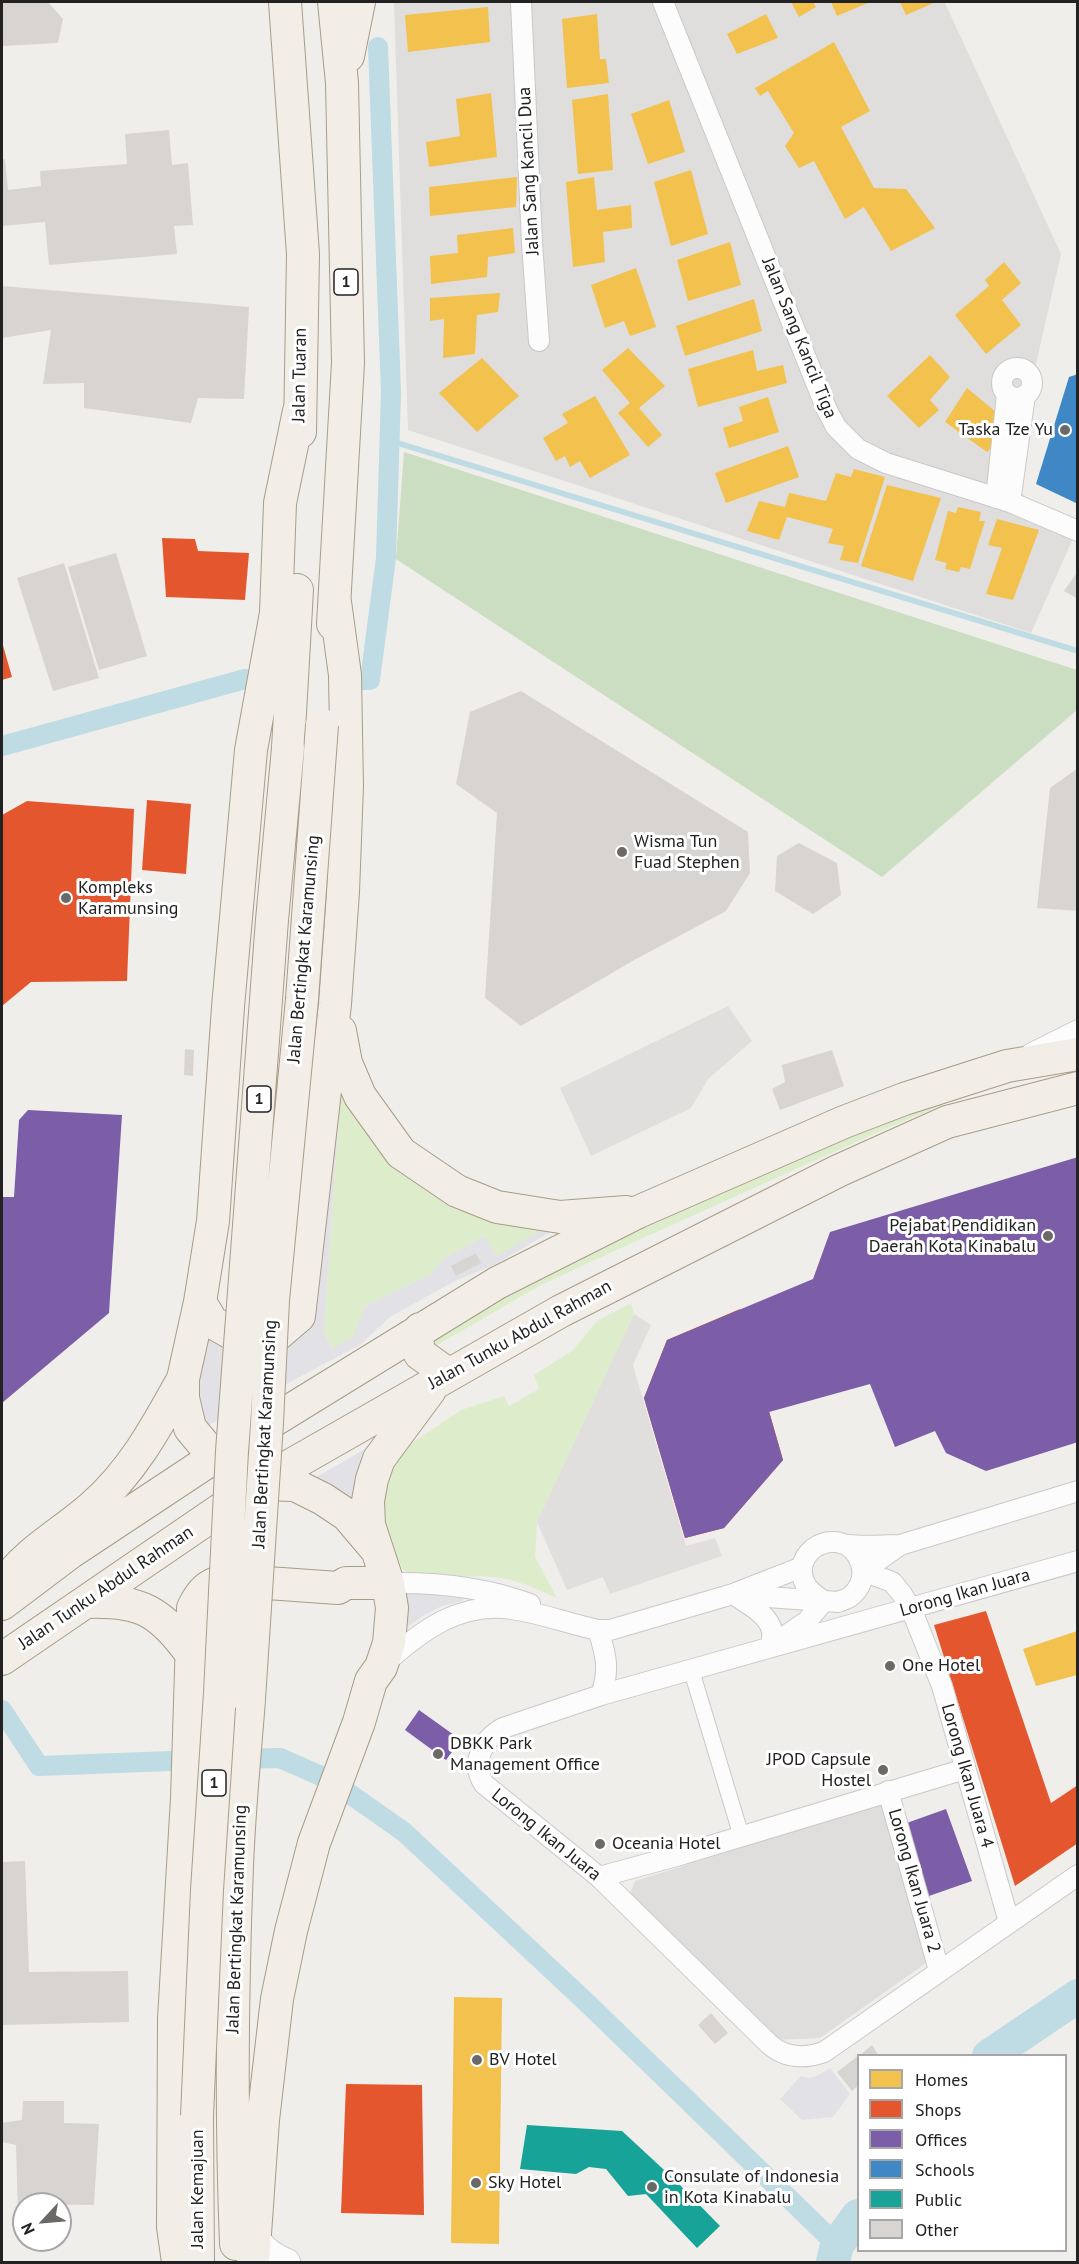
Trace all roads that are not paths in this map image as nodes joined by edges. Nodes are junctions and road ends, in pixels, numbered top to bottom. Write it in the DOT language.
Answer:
graph roads {
  1 [pos="285,2"];
  2 [pos="521,2"];
  3 [pos="663,2"];
  4 [pos="354,3"];
  5 [pos="539,341"];
  6 [pos="1016,395"];
  7 [pos="299,411"];
  8 [pos="1003,500"];
  9 [pos="1077,531"];
  10 [pos="335,603"];
  11 [pos="288,748"];
  12 [pos="335,1004"];
  13 [pos="1077,1030"];
  14 [pos="1077,1054"];
  15 [pos="1006,1066"];
  16 [pos="1077,1088"];
  17 [pos="638,1212"];
  18 [pos="200,1302"];
  19 [pos="420,1329"];
  20 [pos="441,1378"];
  21 [pos="183,1379"];
  22 [pos="216,1456"];
  23 [pos="258,1484"];
  24 [pos="166,1490"];
  25 [pos="1077,1491"];
  26 [pos="847,1545"];
  27 [pos="900,1545"];
  28 [pos="376,1548"];
  29 [pos="1077,1561"];
  30 [pos="802,1567"];
  31 [pos="863,1571"];
  32 [pos="388,1583"];
  33 [pos="338,1588"];
  34 [pos="733,1594"];
  35 [pos="2,1598"];
  36 [pos="824,1601"];
  37 [pos="87,1602"];
  38 [pos="2,1604"];
  39 [pos="910,1608"];
  40 [pos="391,1624"];
  41 [pos="593,1629"];
  42 [pos="771,1647"];
  43 [pos="192,1655"];
  44 [pos="2,1659"];
  45 [pos="381,1667"];
  46 [pos="692,1669"];
  47 [pos="601,1695"];
  48 [pos="965,1768"];
  49 [pos="888,1791"];
  50 [pos="741,1835"];
  51 [pos="1077,1875"];
  52 [pos="599,1877"];
  53 [pos="1009,1922"];
  54 [pos="939,1970"];
  55 [pos="198,2116"];
  56 [pos="232,2144"];
  57 [pos="253,2248"];
  58 [pos="178,2262"];
  59 [pos="198,2262"];
  60 [pos="236,2262"];
  61 [pos="287,2262"];
  1 -- 7 [label="main road, Jalan Tuaran / 1"];
  2 -- 5 [label="street, Jalan Sang Kancil Dua"];
  3 -- 8 [label="street, Jalan Sang Kancil Tiga"];
  4 -- 10 [label="main road, 1"];
  6 -- 8 [label="street"];
  7 -- 11 [label="main road, Jalan Tuaran / 1"];
  7 -- 18 [label="main road"];
  8 -- 9 [label="street, Jalan Sang Kancil Tiga"];
  10 -- 12 [label="main road"];
  10 -- 56 [label="main road, Jalan Bertingkat Karamunsing / 1, bridge"];
  11 -- 55 [label="main road, Jalan Bertingkat Karamunsing / 1, bridge"];
  12 -- 17 [label="main road"];
  12 -- 18 [label="main road"];
  13 -- 15 [label="street"];
  14 -- 15 [label="main road"];
  15 -- 17 [label="main road"];
  16 -- 20 [label="main road, Jalan Tunku Abdul Rahman"];
  17 -- 19 [label="main road"];
  18 -- 21 [label="main road"];
  19 -- 20 [label="main road"];
  19 -- 22 [label="main road"];
  20 -- 23 [label="main road, Jalan Tunku Abdul Rahman"];
  20 -- 28 [label="main road"];
  21 -- 22 [label="main road"];
  21 -- 35 [label="main road"];
  22 -- 23 [label="main road"];
  22 -- 24 [label="main road"];
  23 -- 24 [label="main road"];
  23 -- 28 [label="main road"];
  23 -- 37 [label="main road, Jalan Tunku Abdul Rahman"];
  24 -- 38 [label="main road"];
  25 -- 27 [label="street"];
  26 -- 27 [label="street"];
  26 -- 30 [label="street"];
  26 -- 31 [label="street"];
  27 -- 31 [label="street"];
  28 -- 32 [label="main road"];
  29 -- 39 [label="street, Lorong Ikan Juara"];
  30 -- 34 [label="street"];
  30 -- 36 [label="street"];
  31 -- 36 [label="street"];
  31 -- 39 [label="street, Lorong Ikan Juara 4"];
  32 -- 33 [label="main road"];
  32 -- 40 [label="main road"];
  32 -- 41 [label="street"];
  33 -- 40 [label="main road"];
  33 -- 43 [label="main road"];
  34 -- 36 [label="street"];
  34 -- 41 [label="street"];
  34 -- 42 [label="street"];
  36 -- 42 [label="street"];
  37 -- 43 [label="main road"];
  37 -- 44 [label="main road, Jalan Tunku Abdul Rahman"];
  39 -- 42 [label="street, Lorong Ikan Juara"];
  39 -- 48 [label="street, Lorong Ikan Juara 4"];
  40 -- 45 [label="main road"];
  41 -- 45 [label="street"];
  41 -- 47 [label="street"];
  42 -- 46 [label="street, Lorong Ikan Juara"];
  43 -- 58 [label="main road"];
  45 -- 57 [label="main road"];
  46 -- 47 [label="street, Lorong Ikan Juara"];
  46 -- 50 [label="street"];
  47 -- 52 [label="street, Lorong Ikan Juara"];
  48 -- 49 [label="street"];
  48 -- 53 [label="street, Lorong Ikan Juara 4"];
  49 -- 50 [label="street"];
  49 -- 54 [label="street, Lorong Ikan Juara 2"];
  50 -- 52 [label="street"];
  51 -- 53 [label="street, Lorong Ikan Juara"];
  52 -- 54 [label="street, Lorong Ikan Juara"];
  53 -- 54 [label="street, Lorong Ikan Juara"];
  55 -- 59 [label="main road, Jalan Kemajuan / 1"];
  56 -- 60 [label="main road, Jalan Kemajuan / 1"];
  57 -- 61 [label="street"];
}
